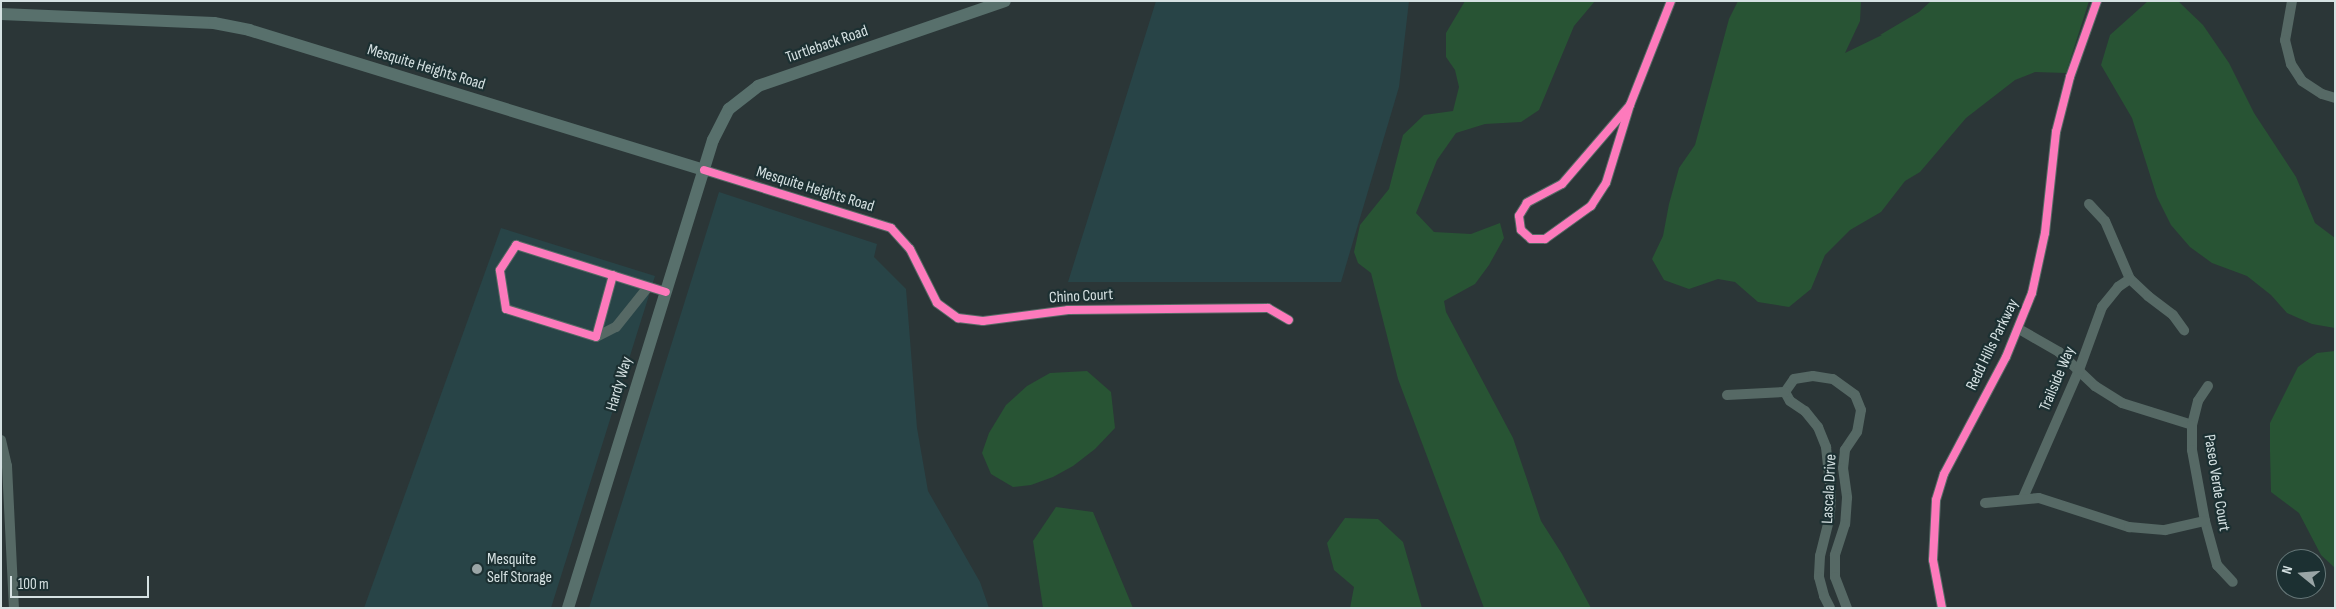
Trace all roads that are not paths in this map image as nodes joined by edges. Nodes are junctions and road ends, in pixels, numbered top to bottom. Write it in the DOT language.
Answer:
graph roads {
  1 [pos="1005,1"];
  2 [pos="1671,1"];
  3 [pos="2097,1"];
  4 [pos="2292,1"];
  5 [pos="1,14"];
  6 [pos="2335,98"];
  7 [pos="1630,105"];
  8 [pos="704,170"];
  9 [pos="2089,204"];
  10 [pos="910,249"];
  11 [pos="613,276"];
  12 [pos="2130,278"];
  13 [pos="648,287"];
  14 [pos="666,292"];
  15 [pos="1289,320"];
  16 [pos="2019,328"];
  17 [pos="2184,330"];
  18 [pos="596,337"];
  19 [pos="2079,370"];
  20 [pos="2208,386"];
  21 [pos="1785,392"];
  22 [pos="1727,395"];
  23 [pos="2192,425"];
  24 [pos="1,440"];
  25 [pos="2023,498"];
  26 [pos="1985,503"];
  27 [pos="2205,522"];
  28 [pos="2233,582"];
  29 [pos="14,608"];
  30 [pos="568,608"];
  31 [pos="1830,608"];
  32 [pos="1847,608"];
  33 [pos="1942,608"];
  1 -- 8 [label="main road, Turtleback Road"];
  2 -- 7 [label="street"];
  3 -- 16 [label="street, Redd Hills Parkway"];
  4 -- 6 [label="street"];
  5 -- 8 [label="main road, Mesquite Heights Road"];
  7 -- 7 [label="street"];
  8 -- 10 [label="street, Mesquite Heights Road"];
  8 -- 14 [label="main road, Hardy Way"];
  9 -- 12 [label="street"];
  10 -- 15 [label="street, Chino Court"];
  11 -- 13 [label="street"];
  11 -- 18 [label="street"];
  11 -- 18 [label="street"];
  12 -- 17 [label="street"];
  12 -- 19 [label="street, Trailside Way"];
  13 -- 14 [label="street"];
  13 -- 18 [label="street"];
  14 -- 30 [label="main road, Hardy Way"];
  16 -- 19 [label="street"];
  16 -- 33 [label="street, Redd Hills Parkway"];
  19 -- 23 [label="street"];
  19 -- 25 [label="street, Trailside Way"];
  20 -- 23 [label="street, Paseo Verde Court"];
  21 -- 22 [label="street"];
  21 -- 31 [label="street, Lascala Drive"];
  21 -- 32 [label="street, Lascala Drive"];
  23 -- 27 [label="street, Paseo Verde Court"];
  24 -- 29 [label="street"];
  25 -- 26 [label="street"];
  25 -- 27 [label="street"];
  27 -- 28 [label="street, Paseo Verde Court"];
}
